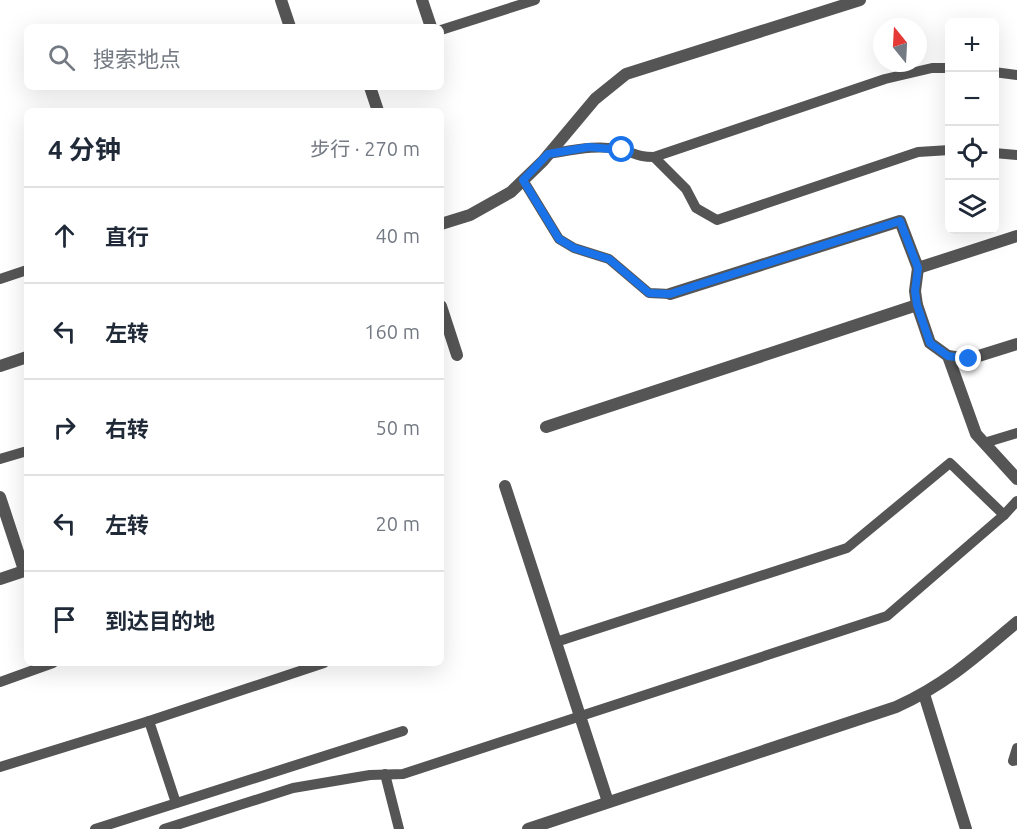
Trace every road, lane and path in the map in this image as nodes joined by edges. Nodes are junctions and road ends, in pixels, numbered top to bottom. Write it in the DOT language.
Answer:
graph roads {
  1 [pos="281,0"];
  2 [pos="422,0"];
  3 [pos="535,0"];
  4 [pos="860,0"];
  5 [pos="289,24"];
  6 [pos="430,24"];
  7 [pos="444,29"];
  8 [pos="945,68"];
  9 [pos="999,73"];
  10 [pos="1017,75"];
  11 [pos="371,90"];
  12 [pos="377,108"];
  13 [pos="945,150"];
  14 [pos="999,153"];
  15 [pos="548,154"];
  16 [pos="1017,155"];
  17 [pos="654,157"];
  18 [pos="523,180"];
  19 [pos="444,223"];
  20 [pos="1017,236"];
  21 [pos="918,268"];
  22 [pos="24,271"];
  23 [pos="0,279"];
  24 [pos="670,294"];
  25 [pos="917,305"];
  26 [pos="444,315"];
  27 [pos="1017,344"];
  28 [pos="457,355"];
  29 [pos="948,356"];
  30 [pos="24,358"];
  31 [pos="0,366"];
  32 [pos="546,427"];
  33 [pos="1017,433"];
  34 [pos="984,443"];
  35 [pos="24,452"];
  36 [pos="0,459"];
  37 [pos="1017,479"];
  38 [pos="505,486"];
  39 [pos="0,497"];
  40 [pos="1017,501"];
  41 [pos="1004,515"];
  42 [pos="24,564"];
  43 [pos="24,571"];
  44 [pos="0,579"];
  45 [pos="1017,622"];
  46 [pos="556,642"];
  47 [pos="45,666"];
  48 [pos="315,666"];
  49 [pos="0,682"];
  50 [pos="924,694"];
  51 [pos="580,715"];
  52 [pos="149,721"];
  53 [pos="403,731"];
  54 [pos="1017,748"];
  55 [pos="1017,760"];
  56 [pos="0,767"];
  57 [pos="384,774"];
  58 [pos="608,802"];
  59 [pos="176,803"];
  60 [pos="182,826"];
  61 [pos="95,829"];
  62 [pos="164,829"];
  63 [pos="399,829"];
  64 [pos="528,829"];
  65 [pos="966,829"];
  1 -- 5 [label="street"];
  2 -- 6 [label="street"];
  3 -- 7 [label="lane"];
  4 -- 15 [label="street"];
  8 -- 17 [label="lane"];
  9 -- 10 [label="lane"];
  11 -- 12 [label="street"];
  13 -- 17 [label="lane"];
  14 -- 16 [label="lane"];
  15 -- 17 [label="lane"];
  15 -- 18 [label="street"];
  18 -- 19 [label="street"];
  18 -- 24 [label="lane"];
  20 -- 21 [label="street"];
  21 -- 24 [label="street"];
  21 -- 25 [label="street"];
  22 -- 23 [label="lane"];
  25 -- 29 [label="street"];
  25 -- 32 [label="street"];
  26 -- 28 [label="street"];
  27 -- 29 [label="street"];
  29 -- 34 [label="street"];
  30 -- 31 [label="street"];
  33 -- 34 [label="lane"];
  34 -- 37 [label="street"];
  35 -- 36 [label="lane"];
  38 -- 46 [label="street"];
  39 -- 42 [label="street"];
  40 -- 41 [label="lane"];
  41 -- 46 [label="lane"];
  41 -- 51 [label="lane"];
  43 -- 44 [label="street"];
  45 -- 50 [label="street"];
  46 -- 51 [label="street"];
  47 -- 49 [label="lane"];
  48 -- 52 [label="lane"];
  50 -- 58 [label="street"];
  50 -- 65 [label="street"];
  51 -- 57 [label="lane"];
  51 -- 58 [label="street"];
  52 -- 56 [label="lane"];
  52 -- 59 [label="lane"];
  53 -- 59 [label="lane"];
  54 -- 55 [label="lane"];
  57 -- 60 [label="lane"];
  57 -- 63 [label="lane"];
  58 -- 64 [label="street"];
  59 -- 61 [label="lane"];
  60 -- 62 [label="lane"];
}
